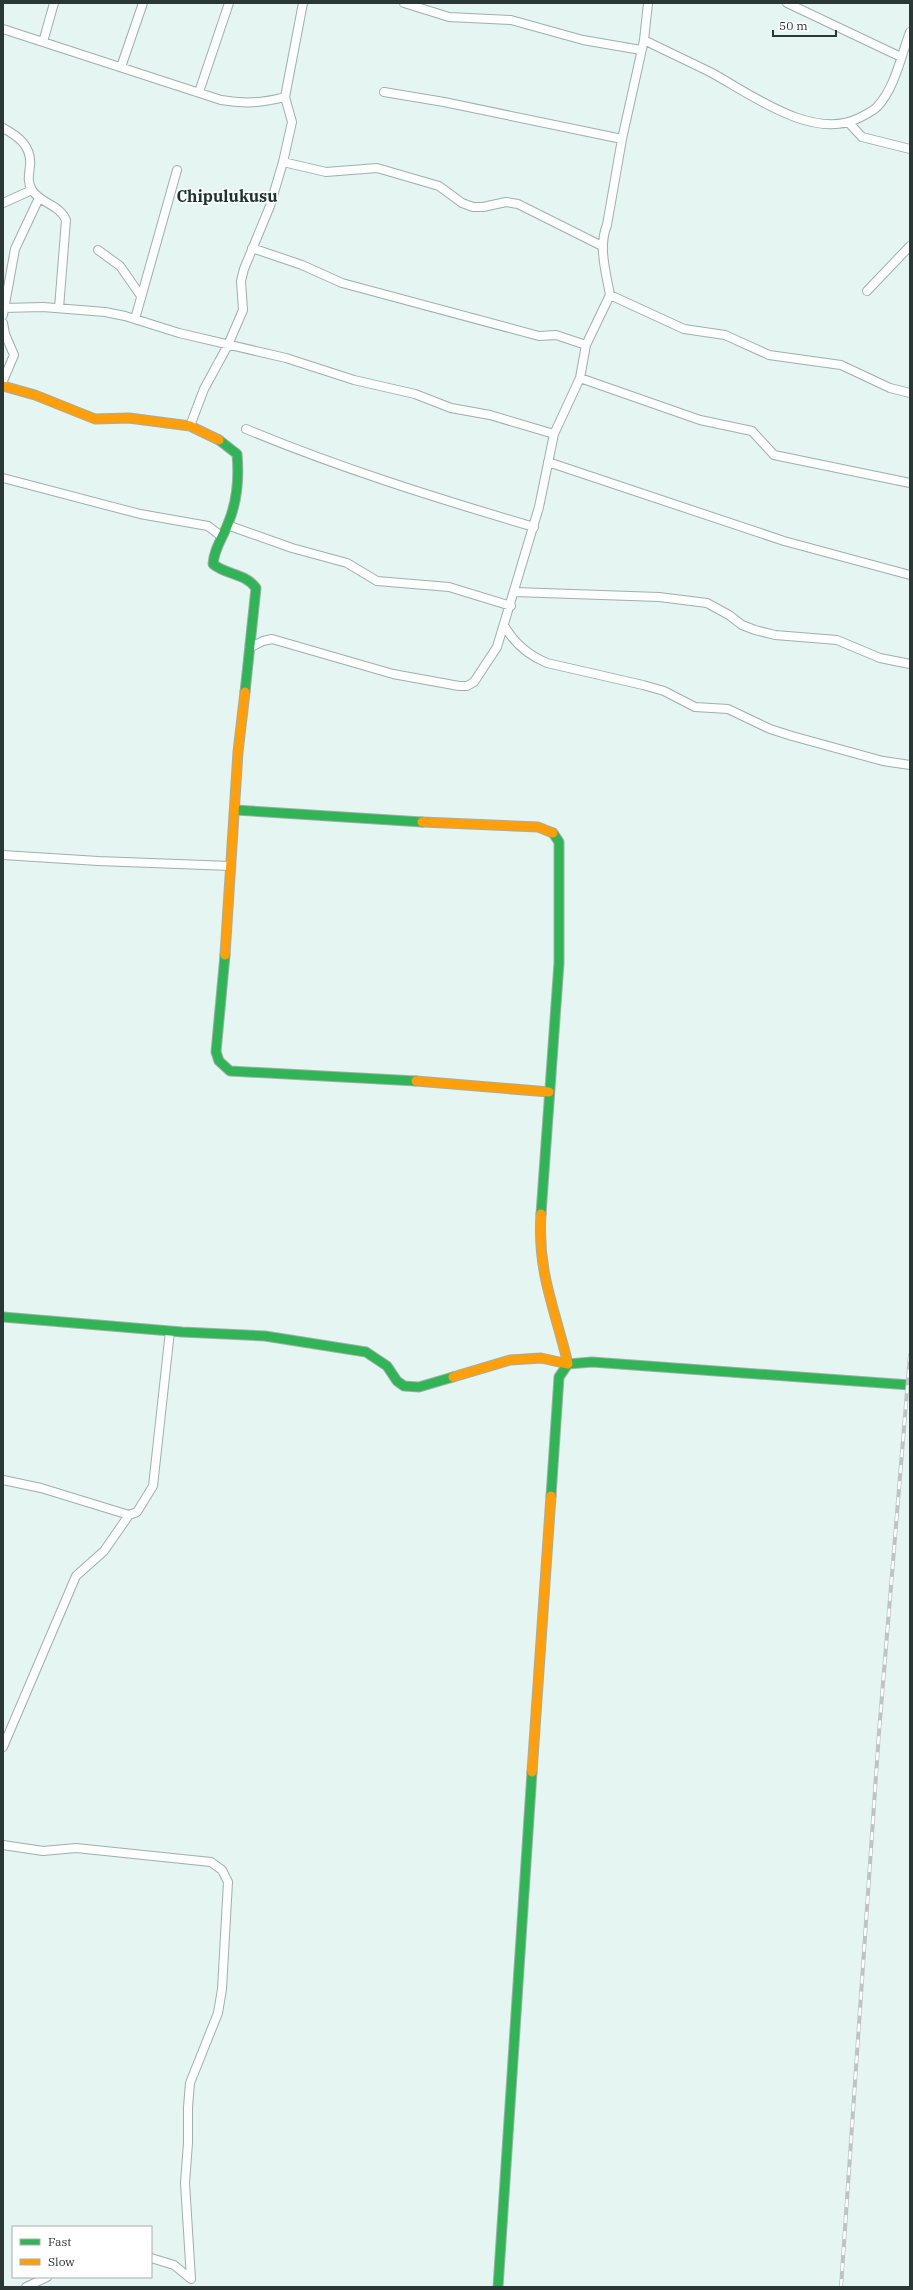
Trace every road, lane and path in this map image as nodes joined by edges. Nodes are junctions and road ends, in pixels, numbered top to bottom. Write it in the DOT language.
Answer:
graph roads {
  1 [pos="54,3"];
  2 [pos="143,3"];
  3 [pos="229,3"];
  4 [pos="303,3"];
  5 [pos="404,3"];
  6 [pos="648,3"];
  7 [pos="787,3"];
  8 [pos="3,29"];
  9 [pos="910,32"];
  10 [pos="644,40"];
  11 [pos="43,42"];
  12 [pos="641,50"];
  13 [pos="901,57"];
  14 [pos="121,67"];
  15 [pos="199,92"];
  16 [pos="384,92"];
  17 [pos="285,97"];
  18 [pos="849,123"];
  19 [pos="3,128"];
  20 [pos="622,139"];
  21 [pos="910,149"];
  22 [pos="283,162"];
  23 [pos="177,170"];
  24 [pos="32,190"];
  25 [pos="39,198"];
  26 [pos="3,203"];
  27 [pos="602,246"];
  28 [pos="910,246"];
  29 [pos="252,248"];
  30 [pos="98,250"];
  31 [pos="867,291"];
  32 [pos="610,295"];
  33 [pos="141,296"];
  34 [pos="3,308"];
  35 [pos="59,308"];
  36 [pos="3,315"];
  37 [pos="135,319"];
  38 [pos="3,323"];
  39 [pos="228,345"];
  40 [pos="586,345"];
  41 [pos="580,378"];
  42 [pos="3,381"];
  43 [pos="3,386"];
  44 [pos="910,393"];
  45 [pos="190,426"];
  46 [pos="246,429"];
  47 [pos="554,434"];
  48 [pos="548,462"];
  49 [pos="3,478"];
  50 [pos="910,483"];
  51 [pos="228,525"];
  52 [pos="534,527"];
  53 [pos="221,536"];
  54 [pos="910,575"];
  55 [pos="515,592"];
  56 [pos="511,606"];
  57 [pos="505,627"];
  58 [pos="249,648"];
  59 [pos="910,664"];
  60 [pos="910,765"];
  61 [pos="235,810"];
  62 [pos="3,855"];
  63 [pos="230,866"];
  64 [pos="549,1092"];
  65 [pos="3,1317"];
  66 [pos="170,1331"];
  67 [pos="568,1364"];
  68 [pos="910,1385"];
  69 [pos="3,1480"];
  70 [pos="129,1515"];
  71 [pos="3,1747"];
  72 [pos="3,1845"];
  73 [pos="152,2258"];
  74 [pos="45,2278"];
  75 [pos="191,2283"];
  76 [pos="26,2287"];
  77 [pos="498,2287"];
  1 -- 11 [label="street"];
  2 -- 14 [label="street"];
  3 -- 15 [label="street"];
  4 -- 17 [label="street"];
  5 -- 12 [label="street"];
  6 -- 10 [label="street"];
  7 -- 13 [label="street"];
  8 -- 11 [label="street"];
  9 -- 13 [label="street"];
  10 -- 12 [label="street"];
  10 -- 18 [label="street"];
  11 -- 14 [label="street"];
  12 -- 20 [label="street"];
  13 -- 18 [label="street"];
  14 -- 15 [label="street"];
  15 -- 17 [label="street"];
  16 -- 20 [label="street"];
  17 -- 22 [label="street"];
  18 -- 21 [label="street"];
  19 -- 24 [label="street"];
  20 -- 27 [label="street"];
  22 -- 27 [label="street"];
  22 -- 29 [label="street"];
  23 -- 33 [label="street"];
  24 -- 25 [label="street"];
  24 -- 26 [label="street"];
  25 -- 34 [label="street"];
  25 -- 35 [label="street"];
  27 -- 32 [label="street"];
  28 -- 31 [label="street"];
  29 -- 39 [label="street"];
  29 -- 40 [label="street"];
  30 -- 33 [label="street"];
  32 -- 40 [label="street"];
  32 -- 44 [label="street"];
  33 -- 37 [label="street"];
  34 -- 35 [label="street"];
  34 -- 36 [label="street"];
  35 -- 37 [label="street"];
  37 -- 39 [label="street"];
  38 -- 42 [label="street"];
  39 -- 45 [label="street"];
  39 -- 47 [label="street"];
  40 -- 41 [label="street"];
  41 -- 47 [label="street"];
  41 -- 50 [label="street"];
  43 -- 45 [label="street"];
  45 -- 51 [label="street"];
  46 -- 52 [label="street"];
  47 -- 48 [label="street"];
  48 -- 52 [label="street"];
  48 -- 54 [label="street"];
  49 -- 53 [label="street"];
  51 -- 53 [label="street"];
  51 -- 56 [label="street"];
  52 -- 55 [label="street"];
  53 -- 58 [label="street"];
  55 -- 56 [label="street"];
  55 -- 59 [label="street"];
  56 -- 57 [label="street"];
  57 -- 58 [label="street"];
  57 -- 60 [label="street"];
  58 -- 61 [label="street"];
  61 -- 63 [label="street"];
  61 -- 64 [label="street"];
  62 -- 63 [label="street"];
  63 -- 64 [label="street"];
  64 -- 67 [label="street"];
  65 -- 66 [label="street"];
  66 -- 67 [label="street"];
  66 -- 70 [label="street"];
  67 -- 68 [label="street"];
  67 -- 77 [label="street"];
  69 -- 70 [label="street"];
  70 -- 71 [label="street"];
  72 -- 75 [label="street"];
  73 -- 75 [label="street"];
  74 -- 76 [label="street"];
}
